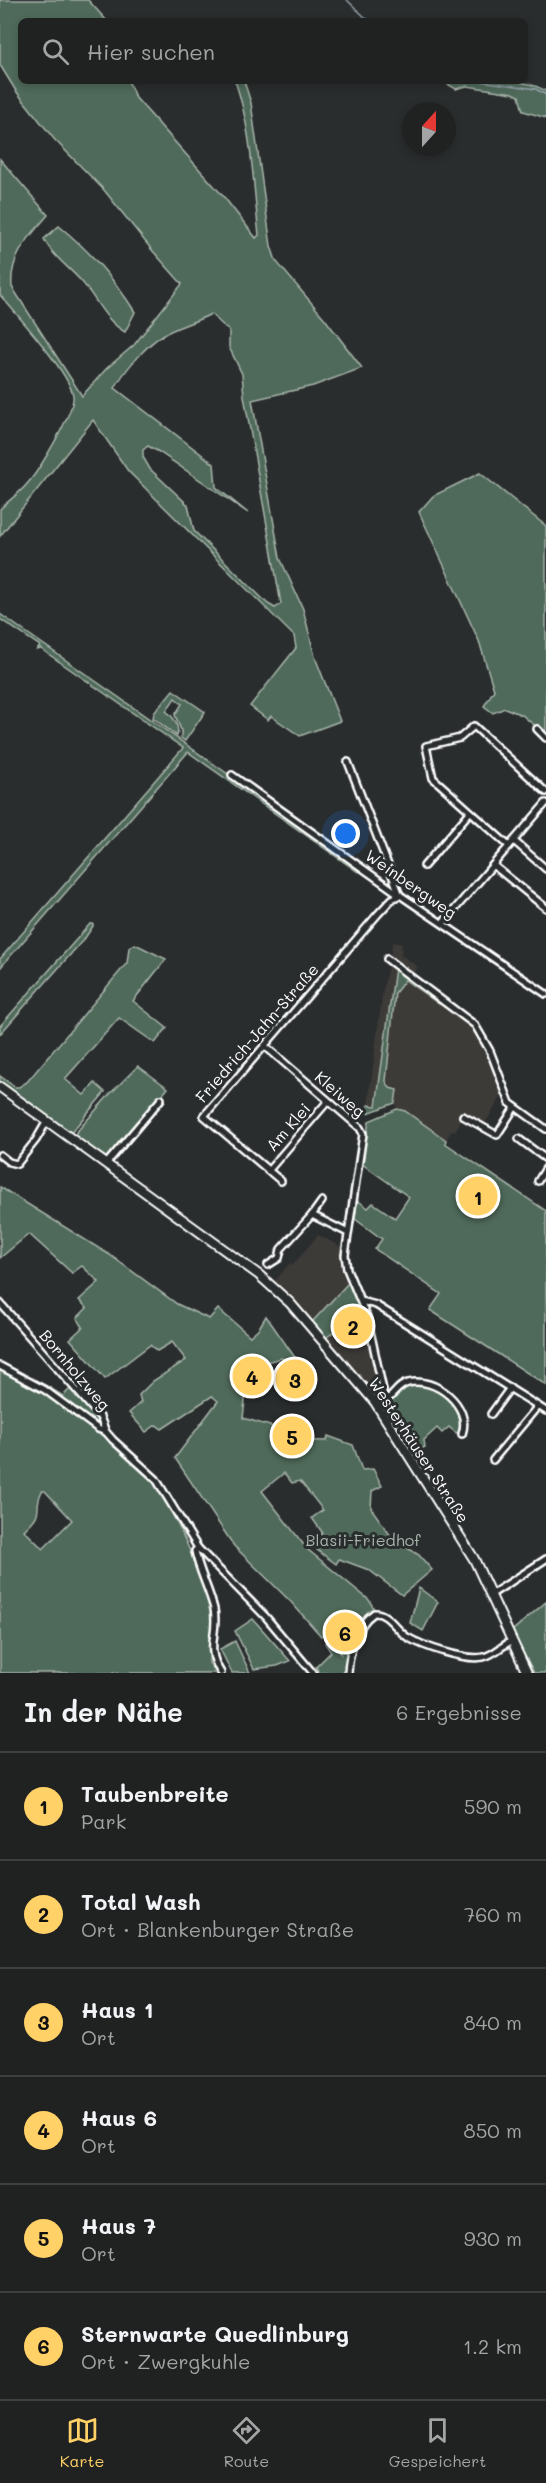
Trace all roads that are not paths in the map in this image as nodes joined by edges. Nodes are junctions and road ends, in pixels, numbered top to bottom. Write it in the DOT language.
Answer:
graph roads {
  1 [pos="537,729"];
  2 [pos="546,738"];
  3 [pos="348,762"];
  4 [pos="232,775"];
  5 [pos="546,792"];
  6 [pos="546,803"];
  7 [pos="470,812"];
  8 [pos="511,844"];
  9 [pos="493,865"];
  10 [pos="424,866"];
  11 [pos="546,869"];
  12 [pos="400,895"];
  13 [pos="546,908"];
  14 [pos="442,923"];
  15 [pos="387,959"];
  16 [pos="546,994"];
  17 [pos="265,1046"];
  18 [pos="0,1087"];
  19 [pos="161,1099"];
  20 [pos="328,1101"];
  21 [pos="515,1107"];
  22 [pos="463,1116"];
  23 [pos="47,1121"];
  24 [pos="545,1126"];
  25 [pos="519,1139"];
  26 [pos="0,1155"];
  27 [pos="546,1159"];
  28 [pos="106,1164"];
  29 [pos="546,1168"];
  30 [pos="268,1171"];
  31 [pos="280,1181"];
  32 [pos="538,1181"];
  33 [pos="322,1202"];
  34 [pos="312,1215"];
  35 [pos="348,1233"];
  36 [pos="268,1265"];
  37 [pos="361,1301"];
  38 [pos="0,1303"];
  39 [pos="0,1366"];
  40 [pos="510,1388"];
  41 [pos="378,1400"];
  42 [pos="538,1406"];
  43 [pos="546,1411"];
  44 [pos="490,1414"];
  45 [pos="106,1432"];
  46 [pos="462,1434"];
  47 [pos="493,1460"];
  48 [pos="198,1548"];
  49 [pos="546,1559"];
  50 [pos="492,1594"];
  51 [pos="512,1641"];
  52 [pos="221,1673"];
  53 [pos="313,1673"];
  54 [pos="348,1673"];
  55 [pos="527,1673"];
  1 -- 2 [label="street"];
  3 -- 12 [label="street"];
  4 -- 12 [label="street, Weinbergweg"];
  5 -- 7 [label="street"];
  6 -- 8 [label="street"];
  7 -- 8 [label="street"];
  7 -- 10 [label="street"];
  8 -- 9 [label="street"];
  8 -- 11 [label="street"];
  9 -- 13 [label="street"];
  9 -- 14 [label="street"];
  12 -- 14 [label="street, Weinbergweg"];
  12 -- 17 [label="street, Friedrich-Jahn-Straße"];
  14 -- 16 [label="street, Weinbergweg"];
  15 -- 21 [label="street"];
  17 -- 20 [label="street, Kleiweg"];
  17 -- 30 [label="street, Friedrich-Jahn-Straße"];
  18 -- 23 [label="main road, Westerhäuser Straße"];
  19 -- 28 [label="street"];
  20 -- 30 [label="street, Am Klei"];
  20 -- 35 [label="street, Kleiweg"];
  21 -- 22 [label="street"];
  21 -- 24 [label="street"];
  23 -- 26 [label="street"];
  23 -- 28 [label="main road, Westerhäuser Straße"];
  25 -- 27 [label="street"];
  28 -- 41 [label="main road, Westerhäuser Straße"];
  29 -- 32 [label="street"];
  30 -- 31 [label="street, Friedrich-Jahn-Straße"];
  33 -- 34 [label="street"];
  34 -- 35 [label="street"];
  34 -- 36 [label="street"];
  35 -- 37 [label="street, Kleiweg"];
  37 -- 40 [label="street"];
  37 -- 41 [label="street"];
  38 -- 45 [label="street, Bornholzweg"];
  39 -- 45 [label="street"];
  40 -- 42 [label="street"];
  40 -- 44 [label="street"];
  41 -- 46 [label="street"];
  41 -- 50 [label="main road, Westerhäuser Straße"];
  42 -- 43 [label="street"];
  42 -- 47 [label="street"];
  45 -- 48 [label="street, Bornholzweg"];
  48 -- 52 [label="street"];
  48 -- 53 [label="street"];
  49 -- 50 [label="street"];
  50 -- 51 [label="main road, Westerhäuser Straße"];
  51 -- 54 [label="street"];
  51 -- 55 [label="main road, Westerhäuser Straße"];
}
